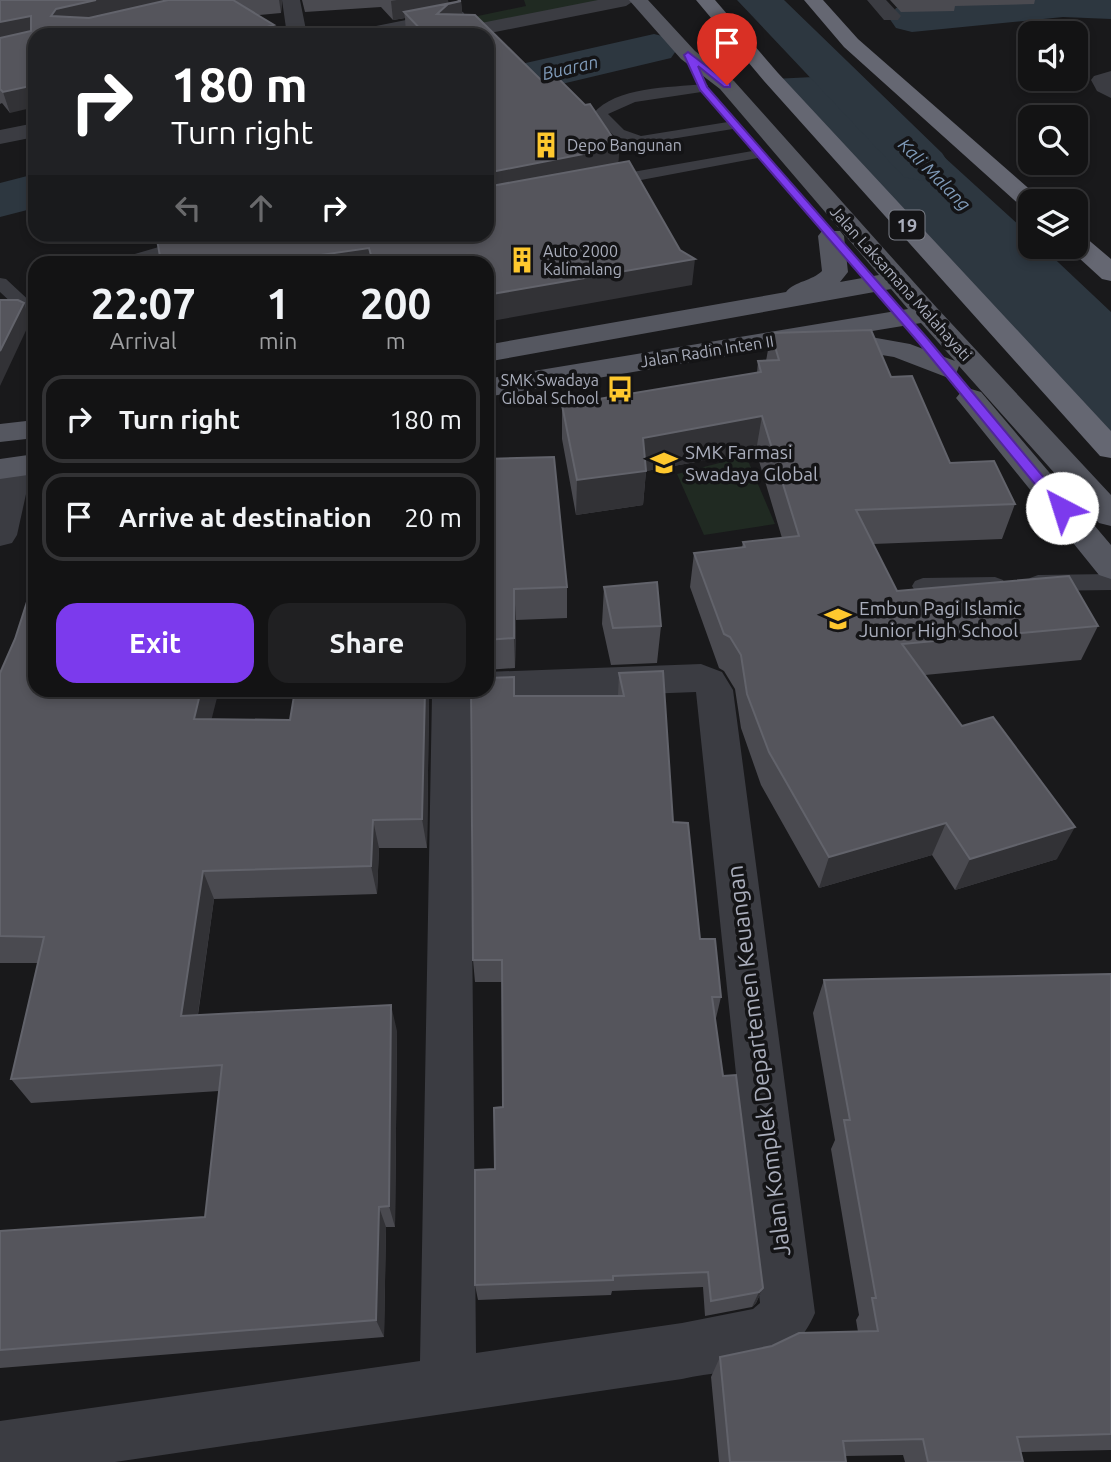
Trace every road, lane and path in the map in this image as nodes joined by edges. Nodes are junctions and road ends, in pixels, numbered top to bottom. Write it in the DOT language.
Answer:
graph roads {
  1 [pos="291,0"];
  2 [pos="705,0"];
  3 [pos="813,0"];
  4 [pos="876,0"];
  5 [pos="636,3"];
  6 [pos="507,5"];
  7 [pos="891,16"];
  8 [pos="296,28"];
  9 [pos="394,28"];
  10 [pos="491,28"];
  11 [pos="494,38"];
  12 [pos="688,55"];
  13 [pos="1111,76"];
  14 [pos="703,88"];
  15 [pos="1111,92"];
  16 [pos="734,125"];
  17 [pos="28,131"];
  18 [pos="0,137"];
  19 [pos="758,154"];
  20 [pos="595,184"];
  21 [pos="1018,191"];
  22 [pos="831,236"];
  23 [pos="197,242"];
  24 [pos="1088,253"];
  25 [pos="151,256"];
  26 [pos="1111,273"];
  27 [pos="885,282"];
  28 [pos="0,283"];
  29 [pos="770,303"];
  30 [pos="28,309"];
  31 [pos="915,316"];
  32 [pos="796,336"];
  33 [pos="494,353"];
  34 [pos="946,368"];
  35 [pos="494,387"];
  36 [pos="28,430"];
  37 [pos="0,433"];
  38 [pos="1111,449"];
  39 [pos="17,467"];
  40 [pos="1111,515"];
  41 [pos="0,535"];
  42 [pos="1111,567"];
  43 [pos="1111,582"];
  44 [pos="922,586"];
  45 [pos="494,686"];
  46 [pos="451,697"];
  47 [pos="448,1383"];
  48 [pos="0,1450"];
  1 -- 8 [label="street"];
  2 -- 38 [label="highway, 19"];
  3 -- 21 [label="highway"];
  4 -- 7 [label="street"];
  5 -- 10 [label="street"];
  5 -- 11 [label="street"];
  5 -- 12 [label="main road, Jalan Laksamana Malahayati"];
  6 -- 9 [label="street"];
  12 -- 14 [label="main road, Jalan Laksamana Malahayati"];
  12 -- 27 [label="main road, Jalan Laksamana Malahayati"];
  13 -- 15 [label="street"];
  14 -- 16 [label="main road, Jalan Laksamana Malahayati"];
  14 -- 16 [label="lane"];
  16 -- 19 [label="main road, Jalan Laksamana Malahayati"];
  17 -- 18 [label="street"];
  19 -- 20 [label="lane"];
  19 -- 22 [label="main road, Jalan Laksamana Malahayati"];
  22 -- 27 [label="main road, Jalan Laksamana Malahayati"];
  22 -- 29 [label="main road"];
  23 -- 25 [label="lane"];
  24 -- 26 [label="highway"];
  27 -- 29 [label="main road, Jalan Radin Inten II"];
  27 -- 31 [label="main road, Jalan Laksamana Malahayati"];
  28 -- 30 [label="lane"];
  29 -- 33 [label="main road, Jalan Radin Inten II"];
  31 -- 32 [label="main road, Jalan Radin Inten II"];
  31 -- 34 [label="main road, Jalan Laksamana Malahayati"];
  31 -- 40 [label="main road, Jalan Laksamana Malahayati"];
  32 -- 34 [label="main road"];
  32 -- 35 [label="main road, Jalan Radin Inten II"];
  34 -- 42 [label="main road, Jalan Laksamana Malahayati"];
  36 -- 37 [label="main road"];
  39 -- 41 [label="street"];
  43 -- 44 [label="lane"];
  45 -- 47 [label="street, Jalan Komplek Departemen Keuangan"];
  46 -- 47 [label="street"];
  47 -- 48 [label="street, Jalan Komplek Departemen Keuangan"];
}
